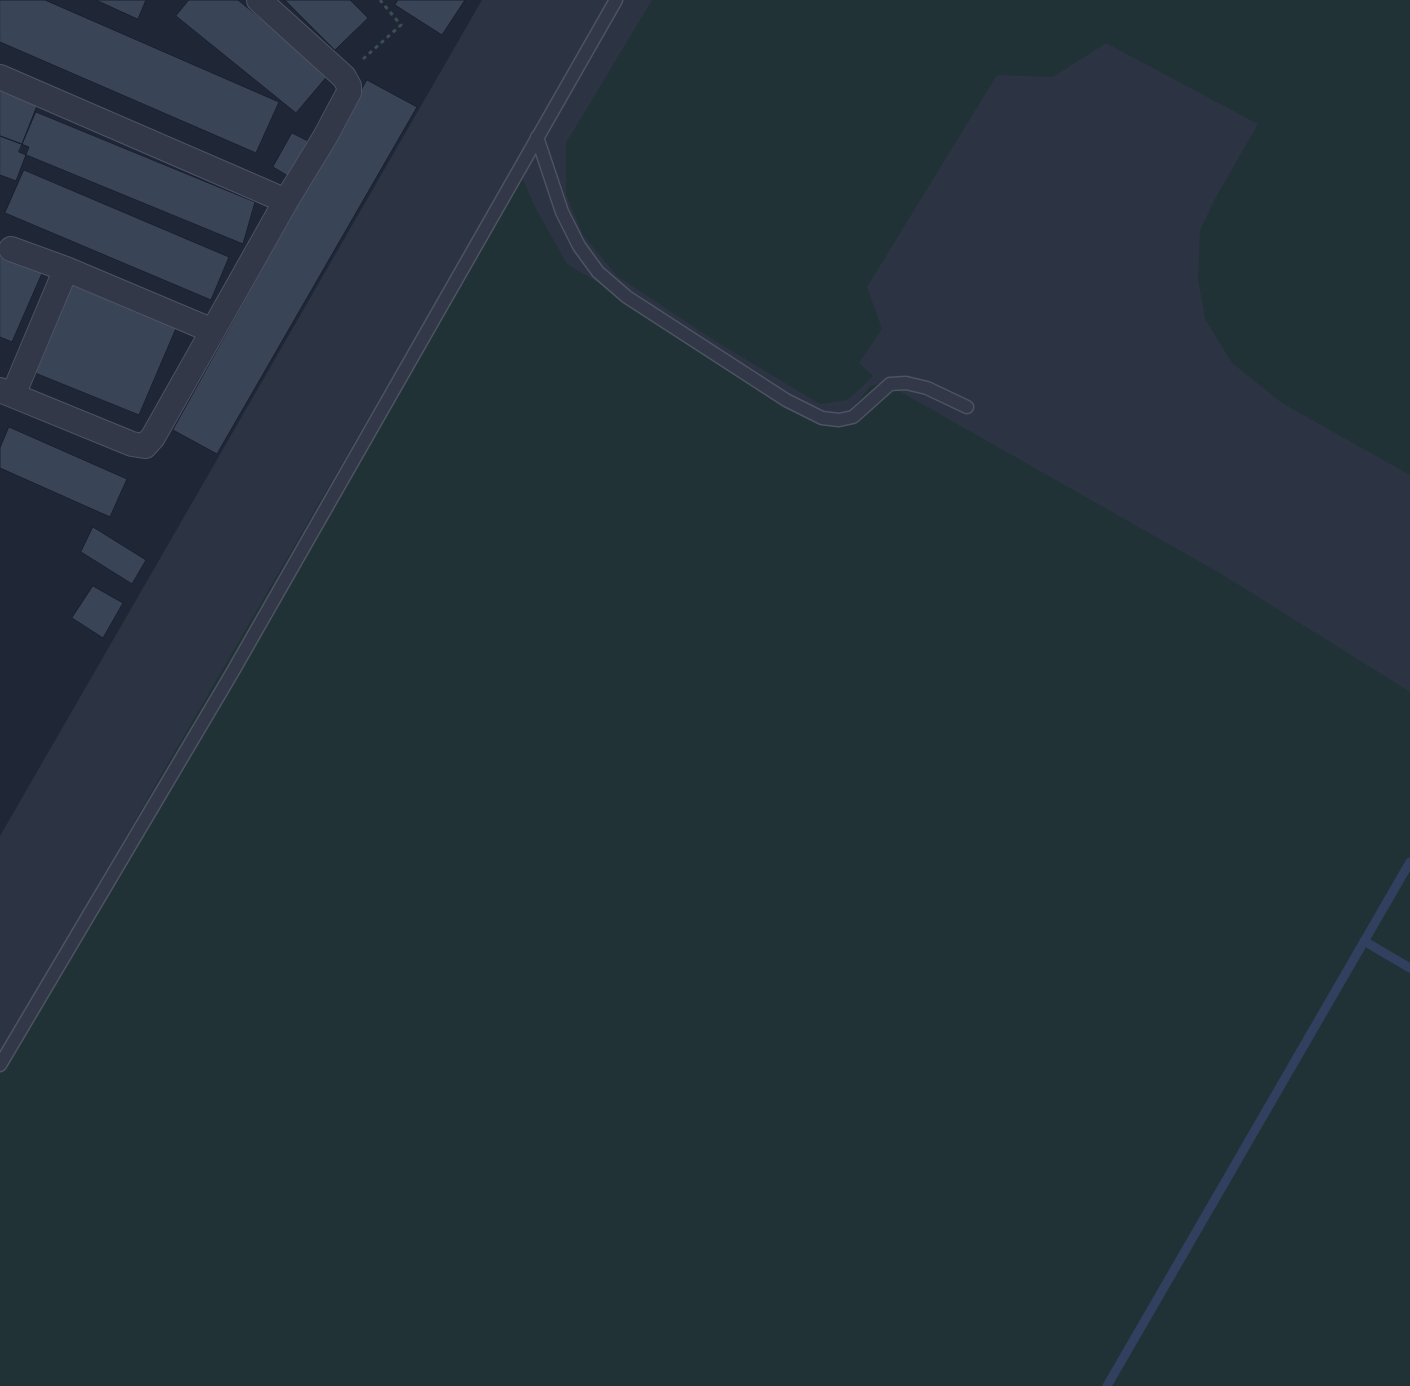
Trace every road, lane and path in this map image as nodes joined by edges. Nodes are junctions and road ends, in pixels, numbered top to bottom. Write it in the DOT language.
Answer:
graph roads {
  1 [pos="259,0"];
  2 [pos="380,0"];
  3 [pos="616,0"];
  4 [pos="0,77"];
  5 [pos="344,77"];
  6 [pos="537,137"];
  7 [pos="286,201"];
  8 [pos="11,249"];
  9 [pos="66,269"];
  10 [pos="213,331"];
  11 [pos="7,393"];
  12 [pos="966,407"];
  13 [pos="0,1065"];
  1 -- 5 [label="street"];
  2 -- 5 [label="path"];
  3 -- 6 [label="lane"];
  4 -- 7 [label="street"];
  5 -- 7 [label="street"];
  6 -- 12 [label="lane"];
  6 -- 13 [label="lane"];
  7 -- 10 [label="street"];
  8 -- 9 [label="street"];
  9 -- 10 [label="street"];
  9 -- 11 [label="street"];
  10 -- 11 [label="street"];
}
